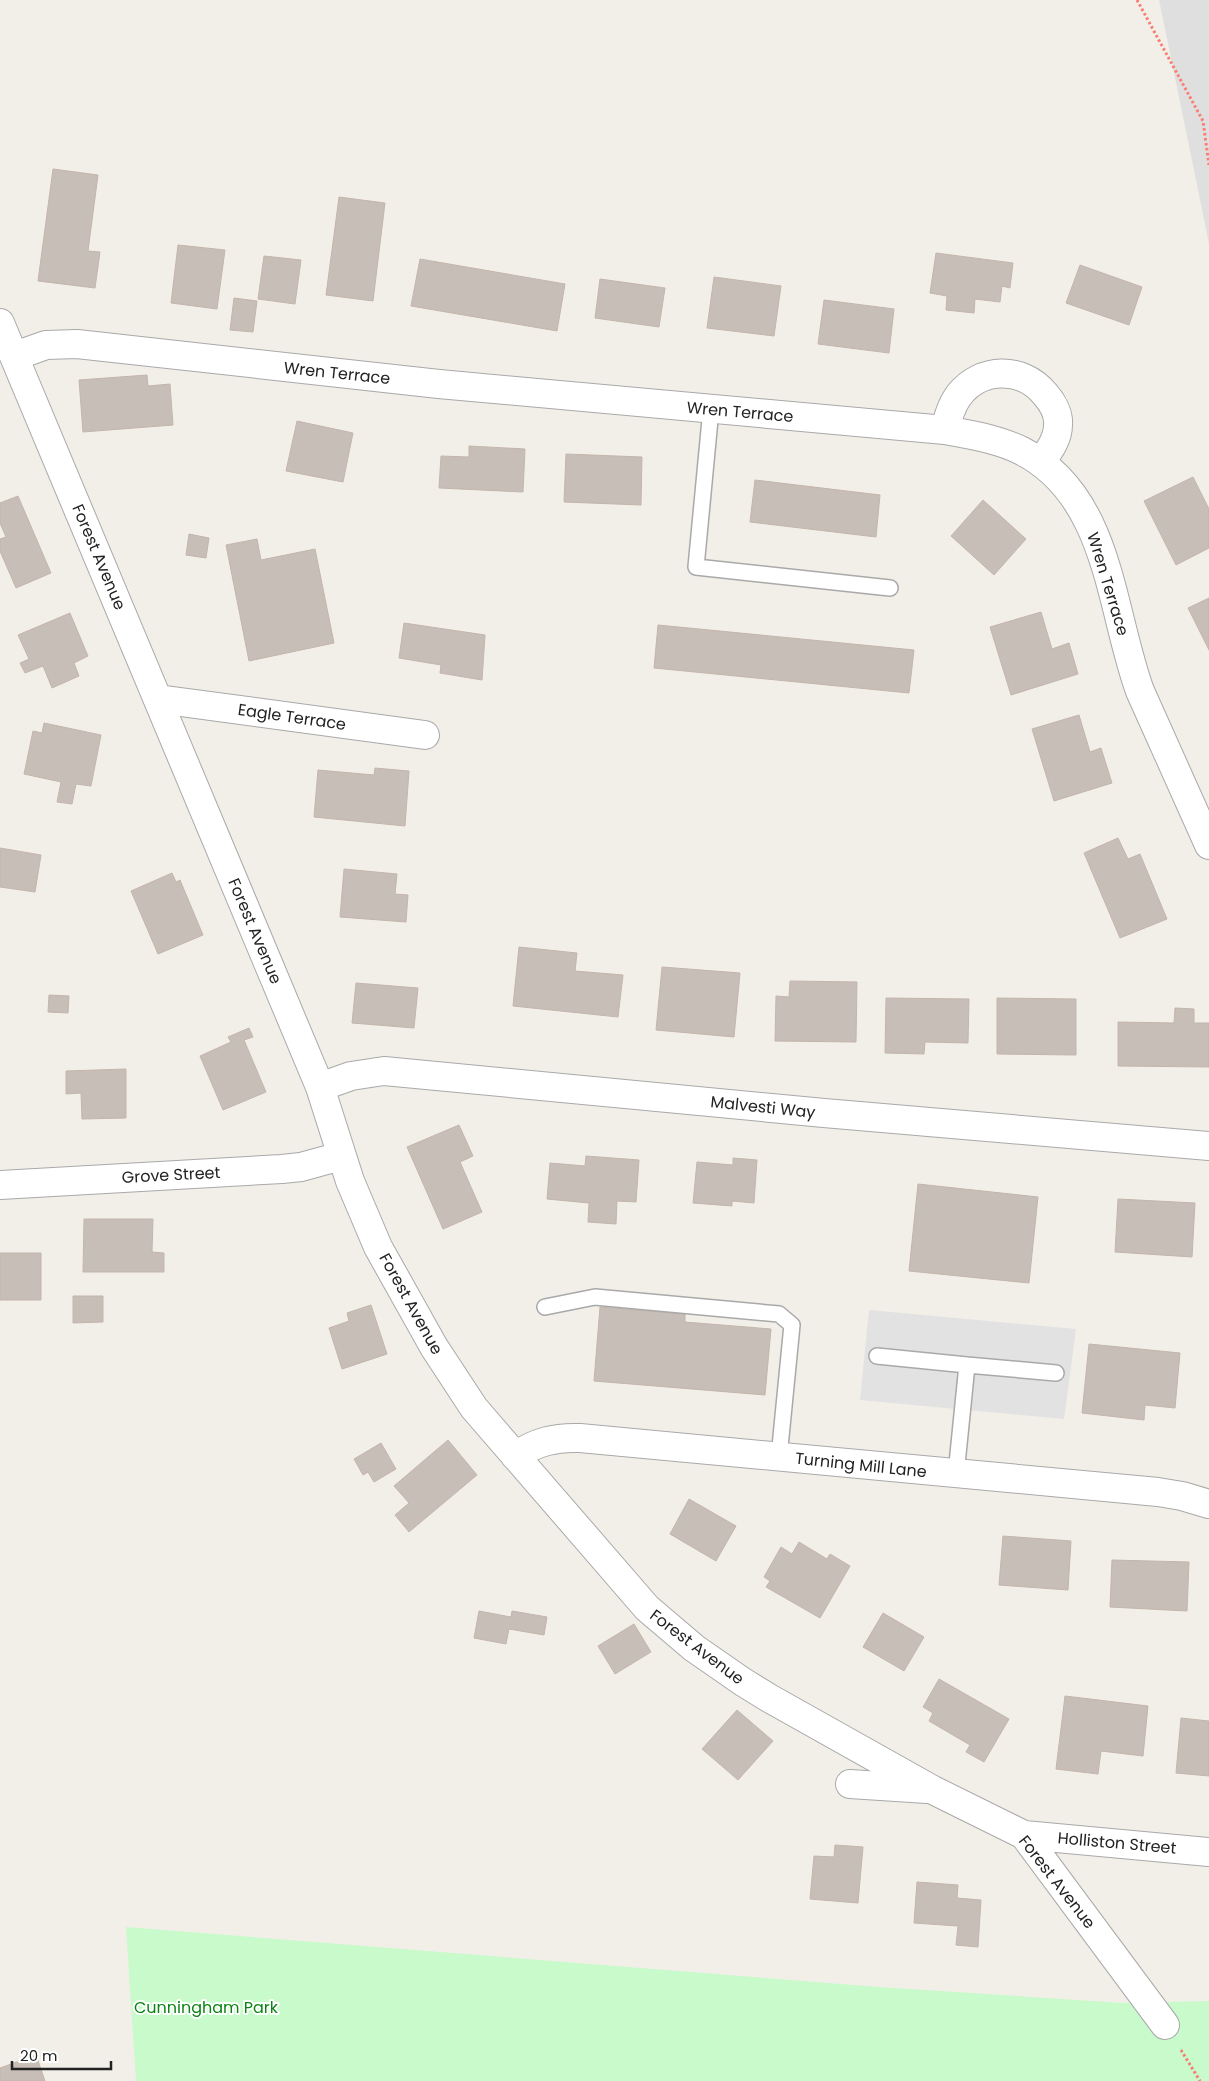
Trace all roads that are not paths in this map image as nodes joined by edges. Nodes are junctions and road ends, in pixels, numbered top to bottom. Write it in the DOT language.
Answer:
graph roads {
  1 [pos="0,323"];
  2 [pos="15,356"];
  3 [pos="710,409"];
  4 [pos="945,430"];
  5 [pos="1041,462"];
  6 [pos="890,588"];
  7 [pos="158,699"];
  8 [pos="425,734"];
  9 [pos="1209,845"];
  10 [pos="320,1087"];
  11 [pos="1209,1146"];
  12 [pos="341,1156"];
  13 [pos="0,1185"];
  14 [pos="545,1307"];
  15 [pos="877,1356"];
  16 [pos="967,1365"];
  17 [pos="1056,1373"];
  18 [pos="515,1456"];
  19 [pos="778,1457"];
  20 [pos="956,1474"];
  21 [pos="1209,1504"];
  22 [pos="850,1784"];
  23 [pos="933,1790"];
  24 [pos="1024,1834"];
  25 [pos="1209,1852"];
  26 [pos="1166,2024"];
  1 -- 2 [label="street, Forest Avenue"];
  2 -- 3 [label="street, Wren Terrace"];
  2 -- 7 [label="street, Forest Avenue"];
  3 -- 4 [label="street, Wren Terrace"];
  3 -- 6 [label="lane"];
  4 -- 5 [label="street, Wren Terrace"];
  4 -- 5 [label="street"];
  5 -- 9 [label="street, Wren Terrace"];
  7 -- 8 [label="street, Eagle Terrace"];
  7 -- 10 [label="street, Forest Avenue"];
  10 -- 11 [label="street, Malvesti Way"];
  10 -- 12 [label="street, Forest Avenue"];
  12 -- 13 [label="street, Grove Street"];
  12 -- 18 [label="street, Forest Avenue"];
  14 -- 19 [label="lane"];
  15 -- 16 [label="lane"];
  16 -- 17 [label="lane"];
  16 -- 20 [label="lane"];
  18 -- 19 [label="street, Turning Mill Lane"];
  18 -- 23 [label="street, Forest Avenue"];
  19 -- 20 [label="street, Turning Mill Lane"];
  20 -- 21 [label="street, Turning Mill Lane"];
  22 -- 23 [label="street"];
  23 -- 24 [label="street, Forest Avenue"];
  24 -- 25 [label="street, Holliston Street"];
  24 -- 26 [label="street, Forest Avenue"];
}
